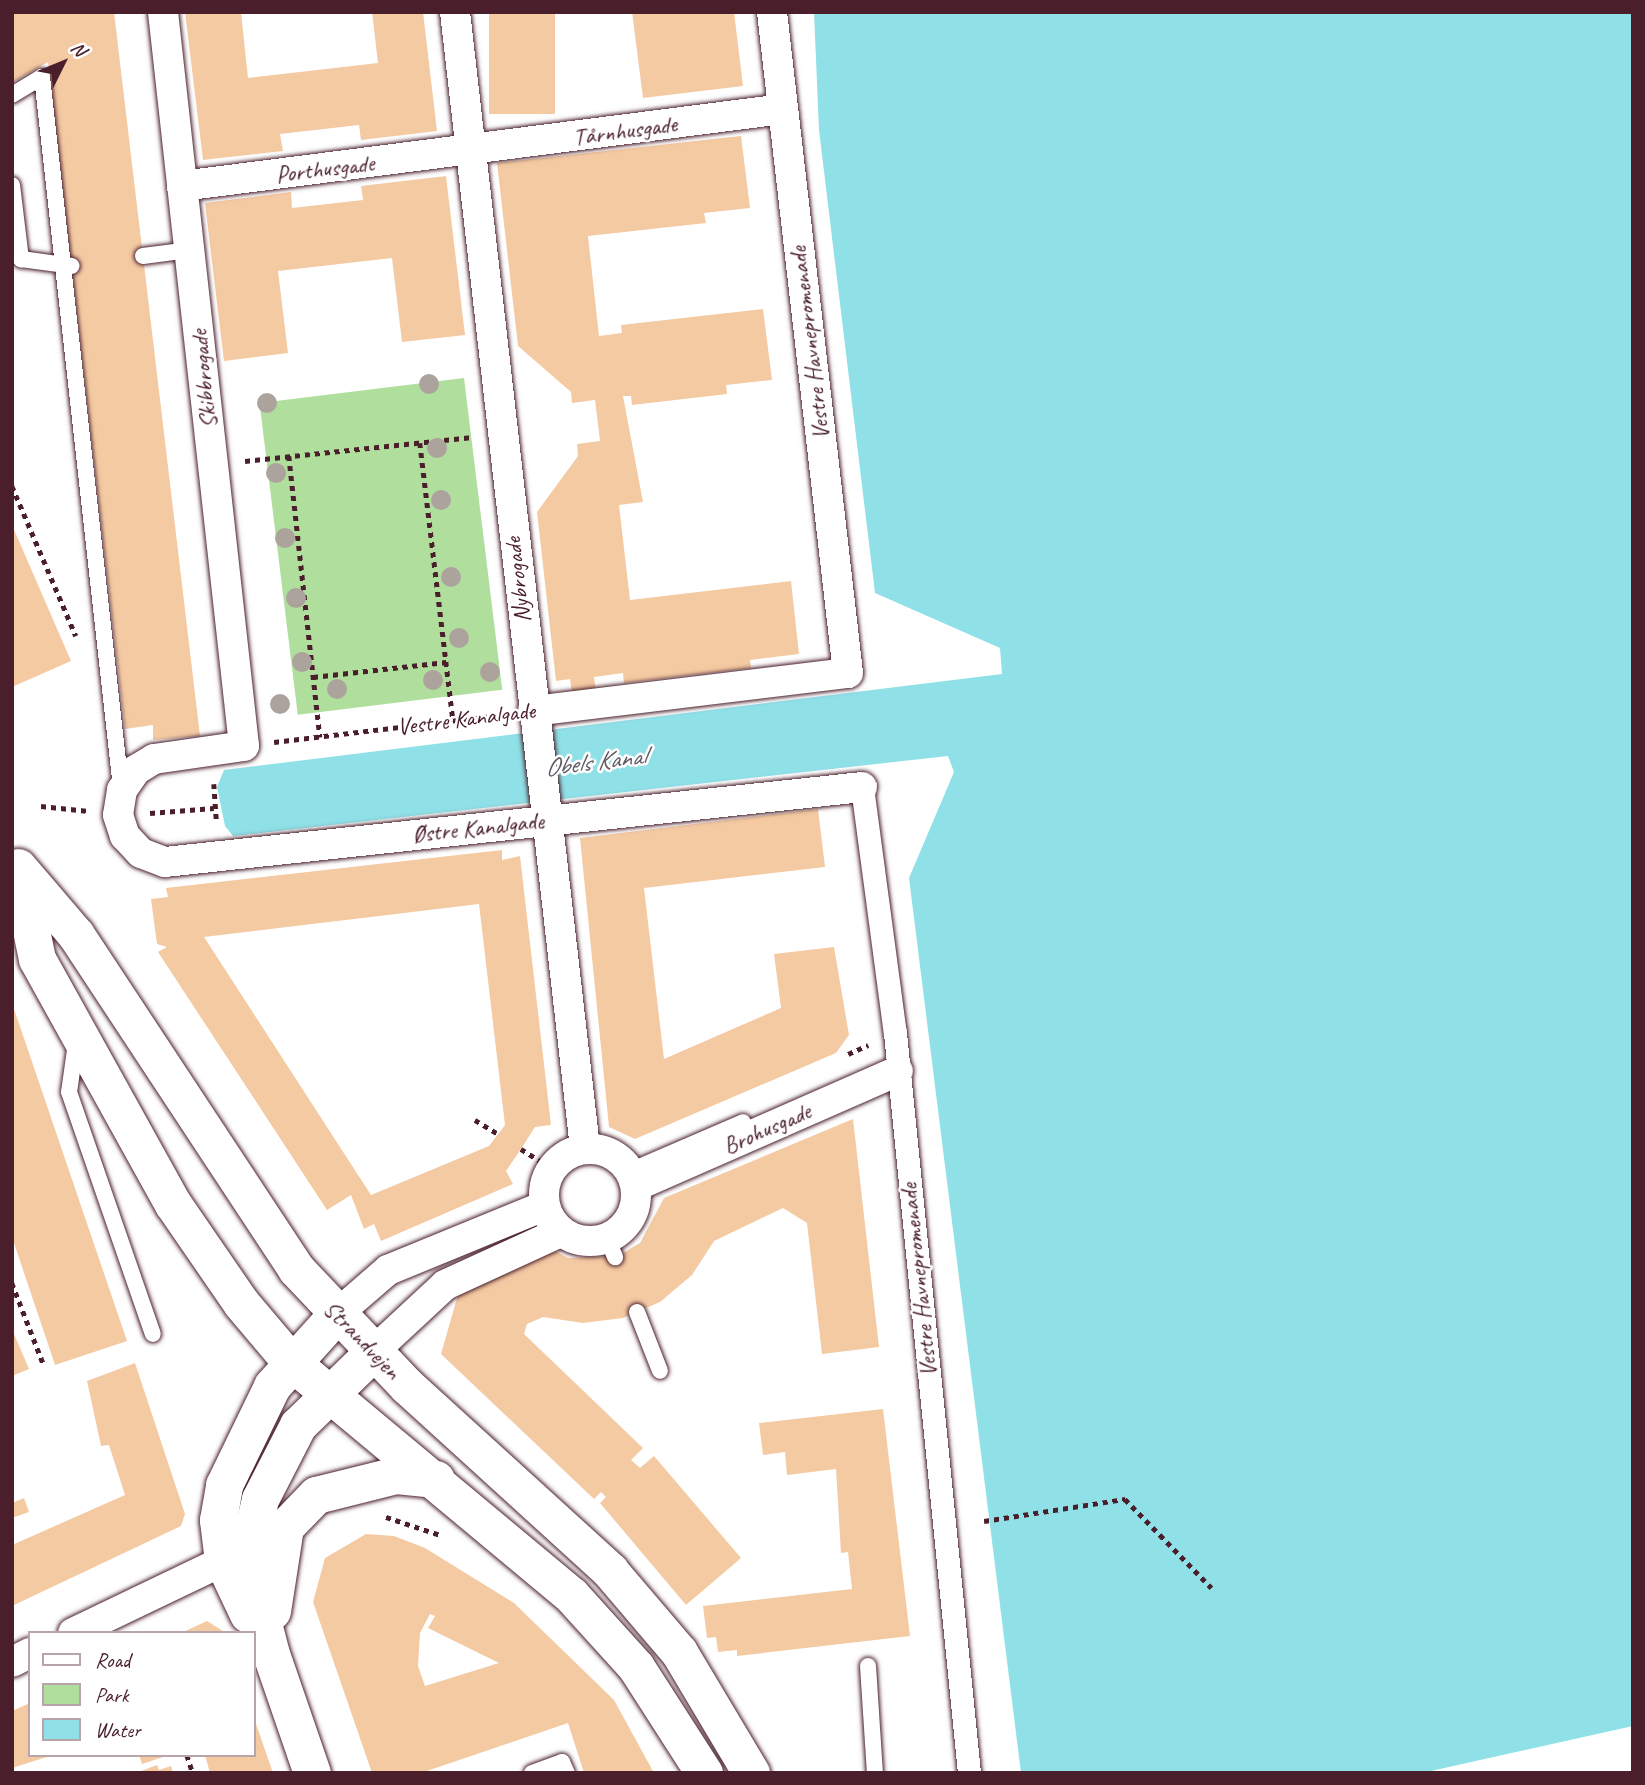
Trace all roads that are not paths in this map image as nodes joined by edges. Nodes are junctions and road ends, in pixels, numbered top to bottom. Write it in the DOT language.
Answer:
graph roads {
  1 [pos="163,12"];
  2 [pos="455,12"];
  3 [pos="772,12"];
  4 [pos="12,95"];
  5 [pos="783,109"];
  6 [pos="467,152"];
  7 [pos="12,185"];
  8 [pos="182,186"];
  9 [pos="189,250"];
  10 [pos="143,256"];
  11 [pos="67,266"];
  12 [pos="848,673"];
  13 [pos="534,718"];
  14 [pos="862,787"];
  15 [pos="120,802"];
  16 [pos="546,816"];
  17 [pos="14,864"];
  18 [pos="77,1034"];
  19 [pos="898,1071"];
  20 [pos="743,1122"];
  21 [pos="585,1148"];
  22 [pos="633,1179"];
  23 [pos="544,1206"];
  24 [pos="561,1232"];
  25 [pos="637,1312"];
  26 [pos="336,1315"];
  27 [pos="153,1334"];
  28 [pos="373,1352"];
  29 [pos="290,1362"];
  30 [pos="660,1371"];
  31 [pos="328,1392"];
  32 [pos="436,1479"];
  33 [pos="223,1561"];
  34 [pos="76,1631"];
  35 [pos="28,1654"];
  36 [pos="271,1654"];
  37 [pos="12,1662"];
  38 [pos="868,1665"];
  39 [pos="312,1773"];
  40 [pos="532,1773"];
  41 [pos="567,1773"];
  42 [pos="704,1773"];
  43 [pos="751,1773"];
  44 [pos="875,1773"];
  45 [pos="969,1773"];
  1 -- 8 [label="street, Skibbrogade"];
  2 -- 6 [label="street, Nybrogade"];
  3 -- 5 [label="street, Vestre Havnepromenade"];
  4 -- 11 [label="lane"];
  5 -- 6 [label="street, Tårnhusgade"];
  5 -- 12 [label="street, Vestre Havnepromenade"];
  6 -- 8 [label="street, Porthusgade"];
  6 -- 13 [label="street, Nybrogade"];
  7 -- 11 [label="lane"];
  8 -- 9 [label="street, Skibbrogade"];
  9 -- 10 [label="lane"];
  9 -- 15 [label="street, Skibbrogade"];
  11 -- 15 [label="lane"];
  12 -- 13 [label="street, Vestre Kanalgade"];
  13 -- 16 [label="street, Nybrogade"];
  14 -- 16 [label="street, Østre Kanalgade"];
  14 -- 19 [label="street, Vestre Havnepromenade"];
  15 -- 16 [label="street, Østre Kanalgade"];
  16 -- 21 [label="street, Nybrogade"];
  17 -- 18 [label="street, Strandvejen"];
  17 -- 26 [label="street, Strandvejen"];
  18 -- 27 [label="lane"];
  18 -- 29 [label="street, Strandvejen"];
  19 -- 22 [label="street, Brohusgade"];
  19 -- 45 [label="street, Vestre Havnepromenade"];
  20 -- 22 [label="lane"];
  21 -- 22 [label="street"];
  21 -- 23 [label="street"];
  22 -- 24 [label="street"];
  23 -- 24 [label="street"];
  23 -- 26 [label="street"];
  24 -- 28 [label="street"];
  25 -- 30 [label="lane"];
  26 -- 28 [label="street, Strandvejen"];
  26 -- 29 [label="street"];
  28 -- 31 [label="street"];
  28 -- 43 [label="street, Strandvejen"];
  29 -- 31 [label="street, Strandvejen"];
  29 -- 33 [label="street"];
  31 -- 32 [label="street, Strandvejen"];
  31 -- 36 [label="street"];
  32 -- 36 [label="street"];
  32 -- 42 [label="street, Strandvejen"];
  33 -- 34 [label="street"];
  33 -- 36 [label="street"];
  35 -- 37 [label="street"];
  36 -- 39 [label="street"];
  38 -- 44 [label="lane"];
  40 -- 41 [label="lane"];
}
